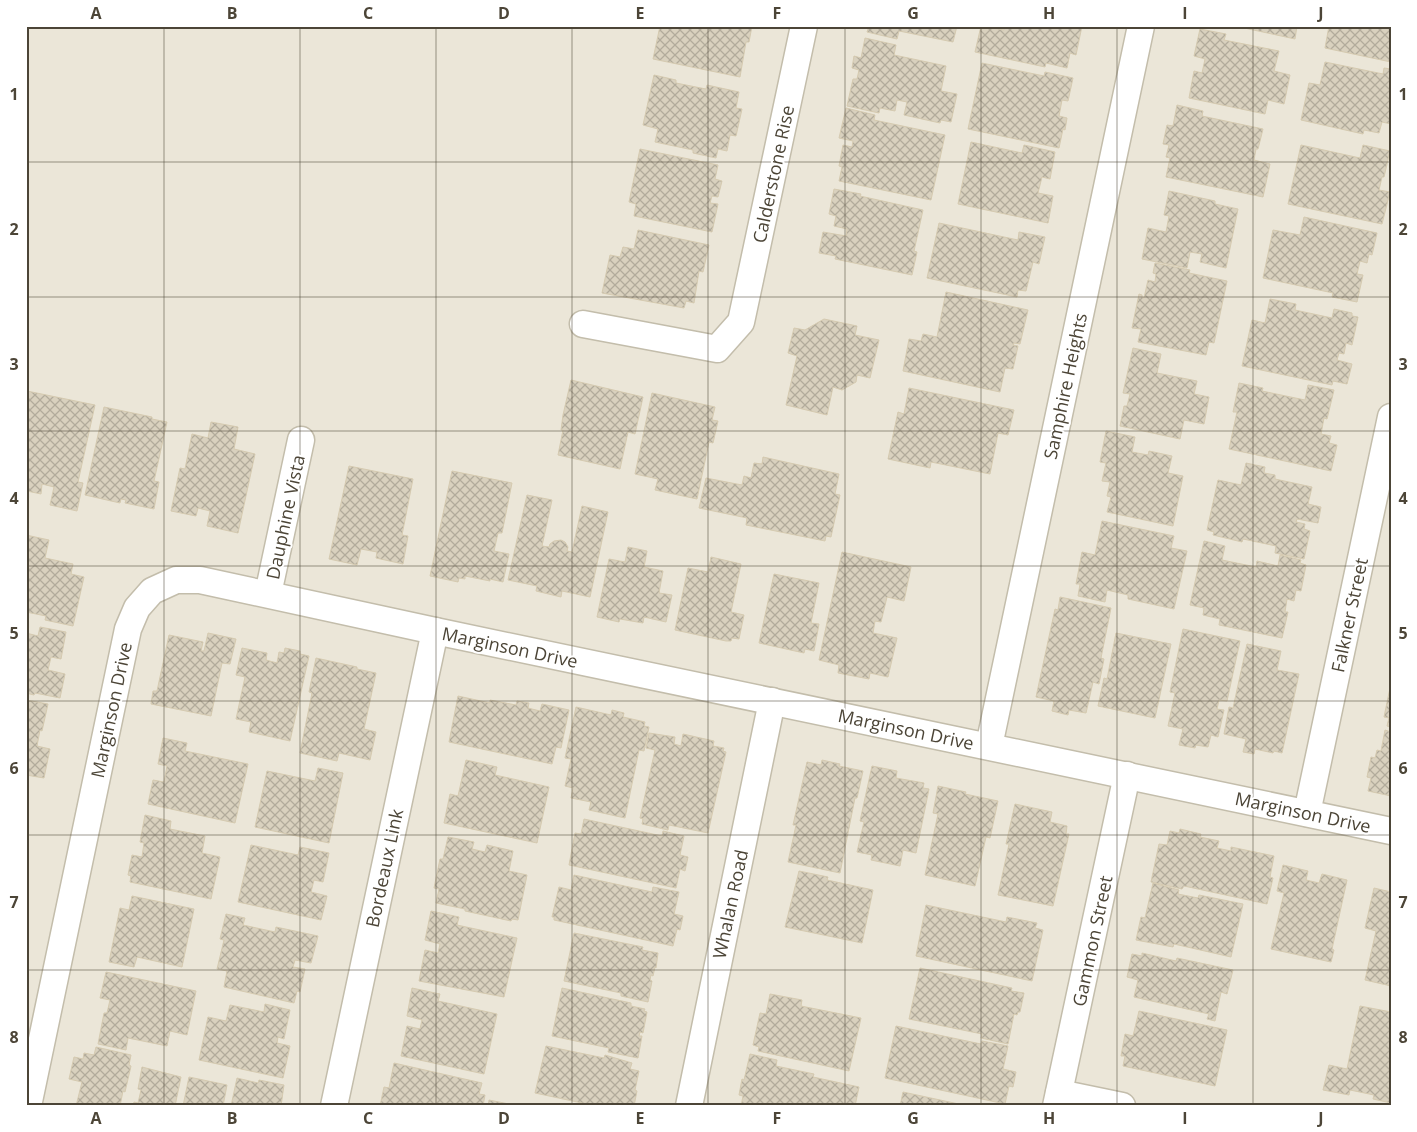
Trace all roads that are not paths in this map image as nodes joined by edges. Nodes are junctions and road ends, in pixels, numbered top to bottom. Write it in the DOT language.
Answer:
graph roads {
  1 [pos="804,26"];
  2 [pos="1141,26"];
  3 [pos="583,324"];
  4 [pos="1391,418"];
  5 [pos="301,440"];
  6 [pos="268,594"];
  7 [pos="435,631"];
  8 [pos="772,701"];
  9 [pos="989,746"];
  10 [pos="1127,775"];
  11 [pos="1307,813"];
  12 [pos="1391,831"];
  13 [pos="1058,1099"];
  14 [pos="28,1106"];
  15 [pos="334,1106"];
  16 [pos="689,1106"];
  17 [pos="1122,1106"];
  1 -- 3 [label="street, Calderstone Rise"];
  2 -- 9 [label="street, Samphire Heights"];
  4 -- 11 [label="street, Falkner Street"];
  5 -- 6 [label="street, Dauphine Vista"];
  6 -- 7 [label="street, Marginson Drive"];
  6 -- 14 [label="street, Marginson Drive"];
  7 -- 8 [label="street, Marginson Drive"];
  7 -- 15 [label="street, Bordeaux Link"];
  8 -- 9 [label="street, Marginson Drive"];
  8 -- 16 [label="street, Whalan Road"];
  9 -- 10 [label="street, Marginson Drive"];
  10 -- 11 [label="street, Marginson Drive"];
  10 -- 13 [label="street, Gammon Street"];
  11 -- 12 [label="street, Marginson Drive"];
  13 -- 17 [label="street"];
}
